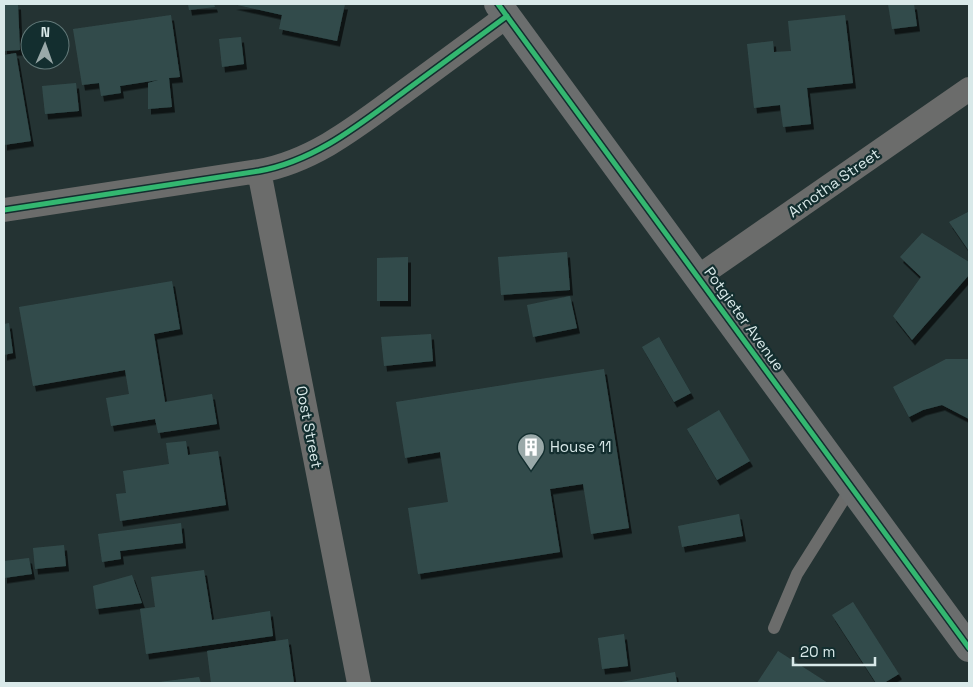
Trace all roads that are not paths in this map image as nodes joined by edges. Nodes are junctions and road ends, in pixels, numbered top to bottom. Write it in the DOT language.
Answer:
graph roads {
  1 [pos="502,10"];
  2 [pos="969,89"];
  3 [pos="259,171"];
  4 [pos="4,210"];
  5 [pos="698,277"];
  6 [pos="851,488"];
  7 [pos="774,628"];
  8 [pos="969,648"];
  9 [pos="359,683"];
  1 -- 3 [label="street"];
  1 -- 5 [label="street, Potgieter Avenue"];
  2 -- 5 [label="street, Arnotha Street"];
  3 -- 4 [label="street"];
  3 -- 9 [label="street, Oost Street"];
  5 -- 6 [label="street, Potgieter Avenue"];
  6 -- 7 [label="lane"];
  6 -- 8 [label="street, Potgieter Avenue"];
}
